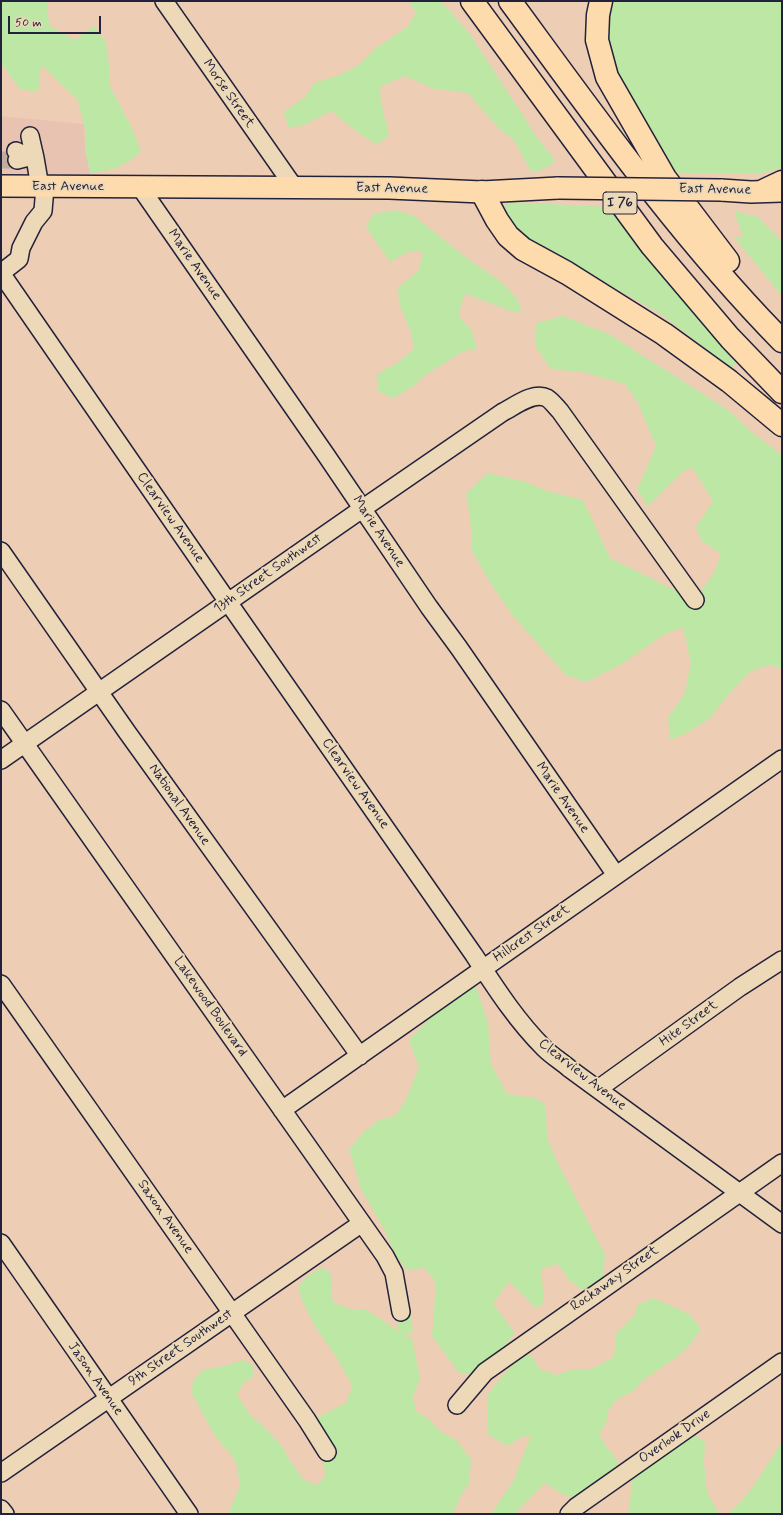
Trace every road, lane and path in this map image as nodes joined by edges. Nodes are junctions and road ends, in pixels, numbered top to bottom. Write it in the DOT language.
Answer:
graph roads {
  1 [pos="164,1"];
  2 [pos="472,1"];
  3 [pos="510,1"];
  4 [pos="601,1"];
  5 [pos="30,136"];
  6 [pos="1,186"];
  7 [pos="43,187"];
  8 [pos="140,187"];
  9 [pos="294,188"];
  10 [pos="776,188"];
  11 [pos="482,192"];
  12 [pos="1,273"];
  13 [pos="782,329"];
  14 [pos="782,340"];
  15 [pos="782,392"];
  16 [pos="782,426"];
  17 [pos="362,509"];
  18 [pos="1,551"];
  19 [pos="695,600"];
  20 [pos="228,602"];
  21 [pos="100,692"];
  22 [pos="1,710"];
  23 [pos="25,744"];
  24 [pos="782,759"];
  25 [pos="1,760"];
  26 [pos="616,875"];
  27 [pos="782,960"];
  28 [pos="483,969"];
  29 [pos="1,984"];
  30 [pos="360,1056"];
  31 [pos="598,1089"];
  32 [pos="282,1110"];
  33 [pos="782,1163"];
  34 [pos="739,1192"];
  35 [pos="362,1223"];
  36 [pos="782,1224"];
  37 [pos="1,1243"];
  38 [pos="401,1312"];
  39 [pos="232,1313"];
  40 [pos="782,1362"];
  41 [pos="108,1399"];
  42 [pos="458,1406"];
  43 [pos="327,1452"];
  44 [pos="1,1474"];
  45 [pos="1,1509"];
  46 [pos="5,1514"];
  47 [pos="189,1514"];
  48 [pos="569,1514"];
  1 -- 9 [label="street, Morse Street"];
  2 -- 15 [label="highway, I 76"];
  3 -- 14 [label="highway, I 76"];
  4 -- 13 [label="highway"];
  5 -- 7 [label="street"];
  6 -- 7 [label="main road, East Avenue"];
  7 -- 8 [label="main road, East Avenue"];
  7 -- 12 [label="street"];
  8 -- 9 [label="main road, East Avenue"];
  8 -- 17 [label="street, Marie Avenue"];
  9 -- 11 [label="main road, East Avenue"];
  10 -- 11 [label="main road, East Avenue, bridge"];
  11 -- 16 [label="highway"];
  12 -- 20 [label="street, Clearview Avenue"];
  17 -- 19 [label="street, 13th Street Southwest"];
  17 -- 20 [label="street, 13th Street Southwest"];
  17 -- 26 [label="street, Marie Avenue"];
  18 -- 21 [label="street, National Avenue"];
  20 -- 21 [label="street, 13th Street Southwest"];
  20 -- 28 [label="street, Clearview Avenue"];
  21 -- 23 [label="street, 13th Street Southwest"];
  21 -- 30 [label="street, National Avenue"];
  22 -- 23 [label="street, Lakewood Boulevard"];
  23 -- 25 [label="street, 13th Street Southwest"];
  23 -- 32 [label="street, Lakewood Boulevard"];
  24 -- 26 [label="street, Hillcrest Street"];
  26 -- 28 [label="street, Hillcrest Street"];
  27 -- 31 [label="street, Hite Street"];
  28 -- 30 [label="street, Hillcrest Street"];
  28 -- 31 [label="street, Clearview Avenue"];
  29 -- 39 [label="street, Saxon Avenue"];
  30 -- 32 [label="street, Hillcrest Street"];
  31 -- 34 [label="street, Clearview Avenue"];
  32 -- 35 [label="street, Lakewood Boulevard"];
  33 -- 34 [label="street, Rockaway Street"];
  34 -- 36 [label="street, Clearview Avenue"];
  34 -- 42 [label="street, Rockaway Street"];
  35 -- 38 [label="street, Lakewood Boulevard"];
  35 -- 39 [label="street, 9th Street Southwest"];
  37 -- 41 [label="street, Jason Avenue"];
  39 -- 41 [label="street, 9th Street Southwest"];
  39 -- 43 [label="street, Saxon Avenue"];
  40 -- 48 [label="street, Overlook Drive"];
  41 -- 44 [label="street, 9th Street Southwest"];
  41 -- 47 [label="street, Jason Avenue"];
  45 -- 46 [label="street"];
}
